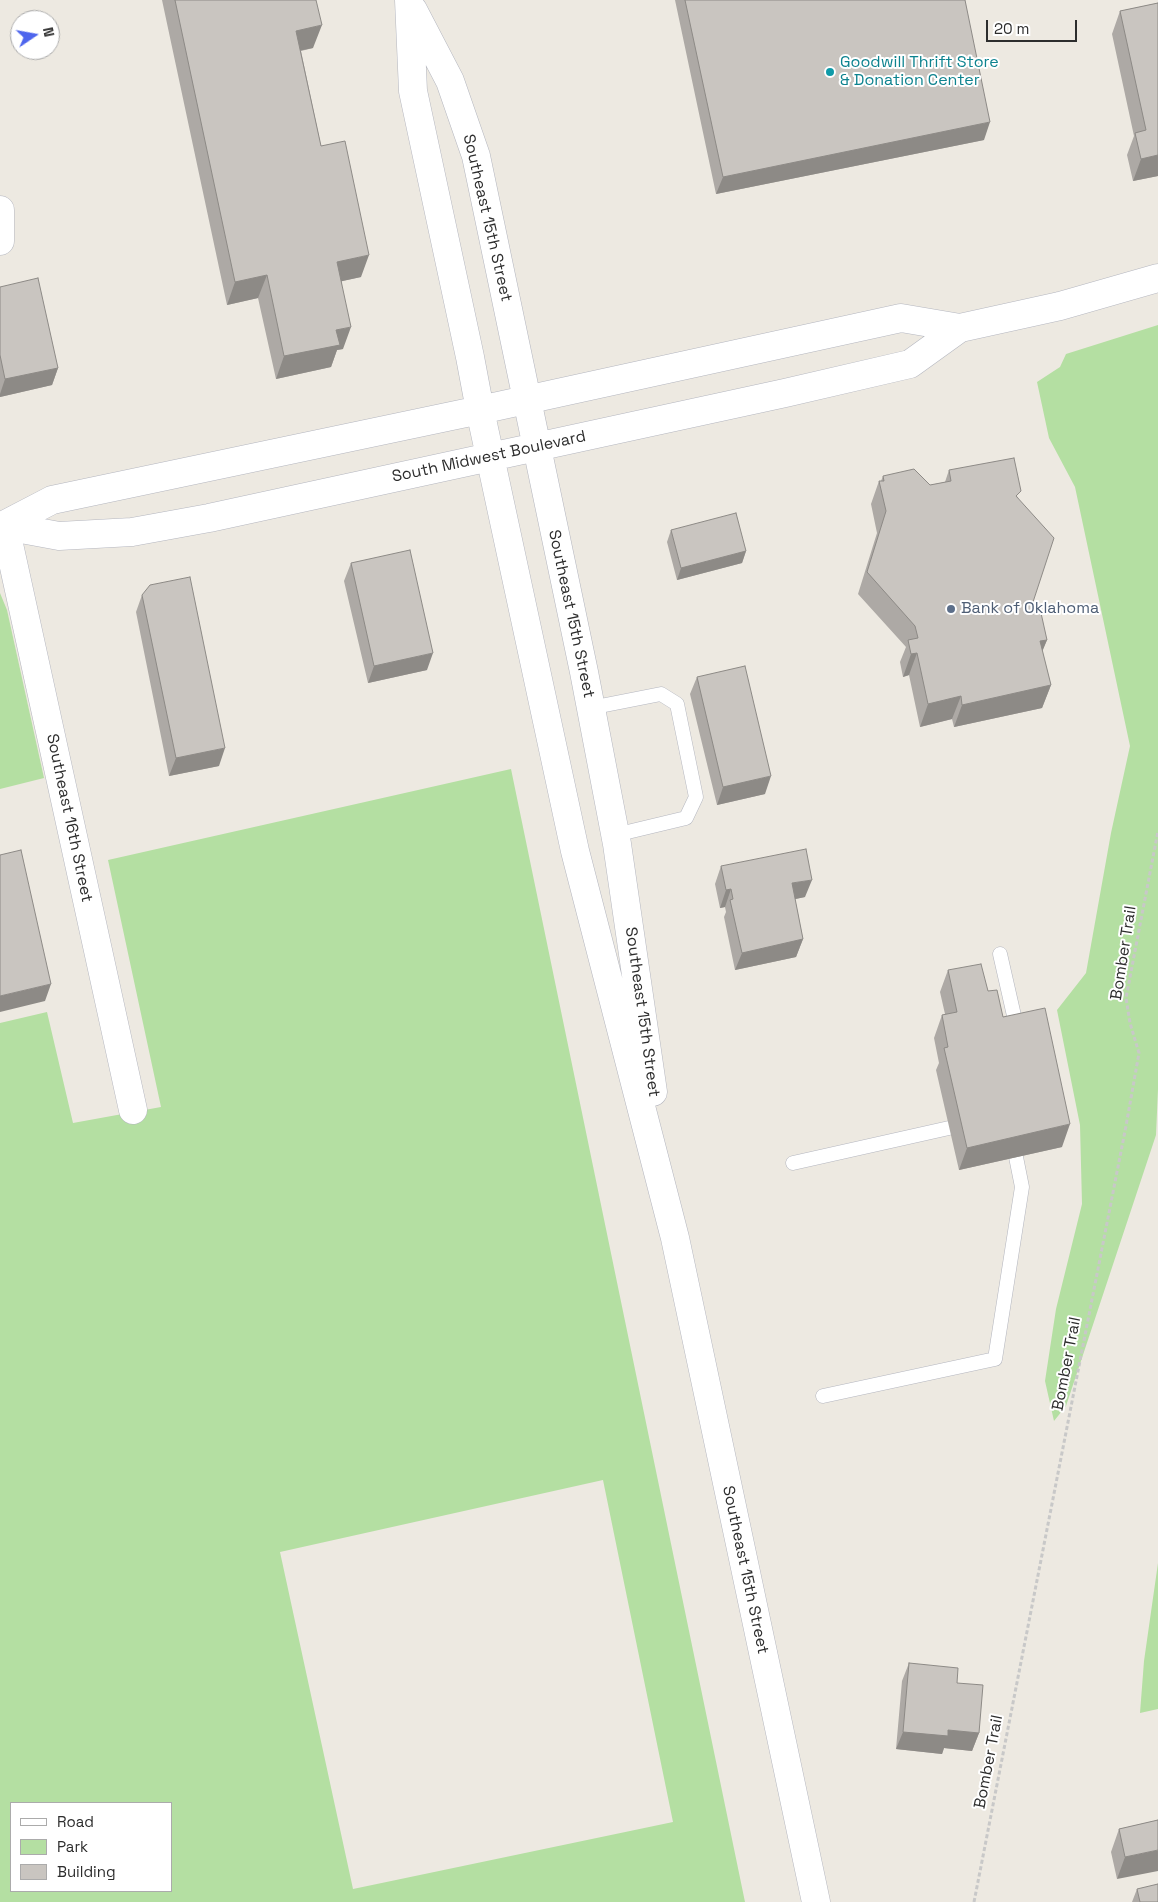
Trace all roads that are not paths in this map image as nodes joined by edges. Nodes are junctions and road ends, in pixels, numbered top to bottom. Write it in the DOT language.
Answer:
graph roads {
  1 [pos="410,2"];
  2 [pos="0,210"];
  3 [pos="1,241"];
  4 [pos="1158,278"];
  5 [pos="960,328"];
  6 [pos="526,400"];
  7 [pos="480,410"];
  8 [pos="536,447"];
  9 [pos="491,458"];
  10 [pos="2,526"];
  11 [pos="590,708"];
  12 [pos="615,835"];
  13 [pos="1000,954"];
  14 [pos="1015,1035"];
  15 [pos="134,1110"];
  16 [pos="949,1128"];
  17 [pos="1016,1157"];
  18 [pos="793,1163"];
  19 [pos="675,1238"];
  20 [pos="823,1396"];
  21 [pos="816,1902"];
  1 -- 6 [label="main road, Southeast 15th Street"];
  1 -- 7 [label="main road, Southeast 15th Street"];
  2 -- 3 [label="main road"];
  4 -- 5 [label="main road, South Midwest Boulevard"];
  5 -- 6 [label="main road, South Midwest Boulevard"];
  5 -- 8 [label="main road, South Midwest Boulevard"];
  6 -- 7 [label="main road, South Midwest Boulevard"];
  6 -- 8 [label="main road, Southeast 15th Street"];
  7 -- 9 [label="main road, Southeast 15th Street"];
  7 -- 10 [label="main road, South Midwest Boulevard"];
  8 -- 9 [label="main road, South Midwest Boulevard"];
  8 -- 11 [label="main road, Southeast 15th Street"];
  9 -- 10 [label="main road, South Midwest Boulevard"];
  9 -- 19 [label="main road, Southeast 15th Street"];
  10 -- 15 [label="main road, Southeast 16th Street"];
  11 -- 12 [label="main road, Southeast 15th Street"];
  11 -- 12 [label="lane"];
  12 -- 19 [label="main road, Southeast 15th Street"];
  13 -- 14 [label="lane"];
  16 -- 18 [label="lane"];
  17 -- 20 [label="lane"];
  19 -- 21 [label="main road, Southeast 15th Street"];
}
